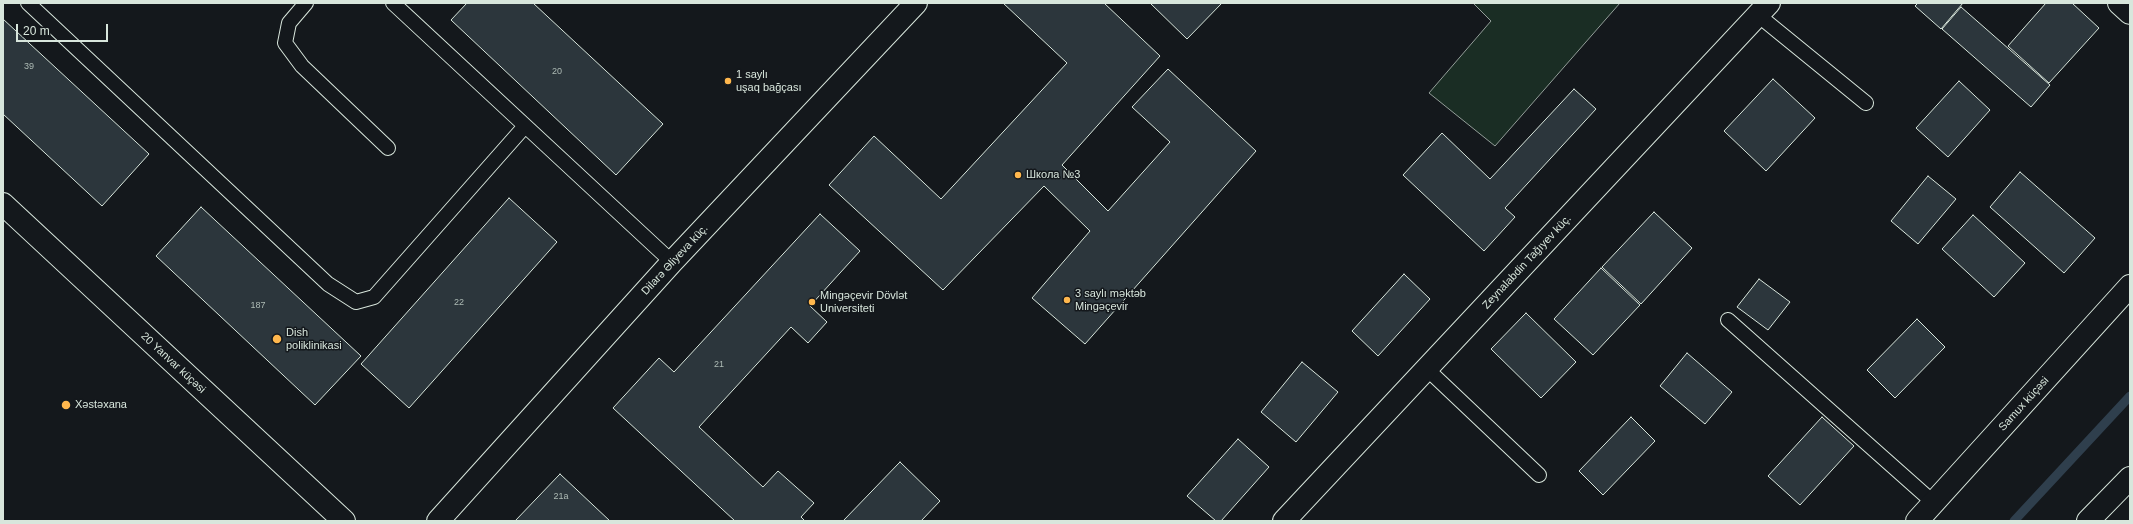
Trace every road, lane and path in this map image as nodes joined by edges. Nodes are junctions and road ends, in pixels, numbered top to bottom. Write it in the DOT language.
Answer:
graph roads {
  1 [pos="28,3"];
  2 [pos="306,3"];
  3 [pos="393,3"];
  4 [pos="916,3"];
  5 [pos="2119,3"];
  6 [pos="1763,9"];
  7 [pos="2130,13"];
  8 [pos="1866,103"];
  9 [pos="525,126"];
  10 [pos="388,148"];
  11 [pos="3,204"];
  12 [pos="672,262"];
  13 [pos="2130,286"];
  14 [pos="1728,320"];
  15 [pos="1427,369"];
  16 [pos="1539,475"];
  17 [pos="2130,478"];
  18 [pos="1934,503"];
  19 [pos="344,521"];
  20 [pos="438,521"];
  21 [pos="1284,521"];
  22 [pos="1917,521"];
  23 [pos="2088,521"];
  1 -- 9 [label="lane"];
  2 -- 10 [label="lane"];
  3 -- 9 [label="lane"];
  4 -- 12 [label="street, Dilarə Əliyeva küç."];
  5 -- 7 [label="street"];
  6 -- 8 [label="lane"];
  6 -- 15 [label="street, Zeynalabdin Tağıyev küç."];
  9 -- 12 [label="lane"];
  11 -- 19 [label="street, 20 Yanvar küçəsi"];
  12 -- 20 [label="street, Dilarə Əliyeva küç."];
  13 -- 18 [label="street, Samux küçəsi"];
  14 -- 18 [label="lane"];
  15 -- 16 [label="lane"];
  15 -- 21 [label="street, Zeynalabdin Tağıyev küç."];
  17 -- 23 [label="street"];
  18 -- 22 [label="street, Samux küçəsi"];
}
